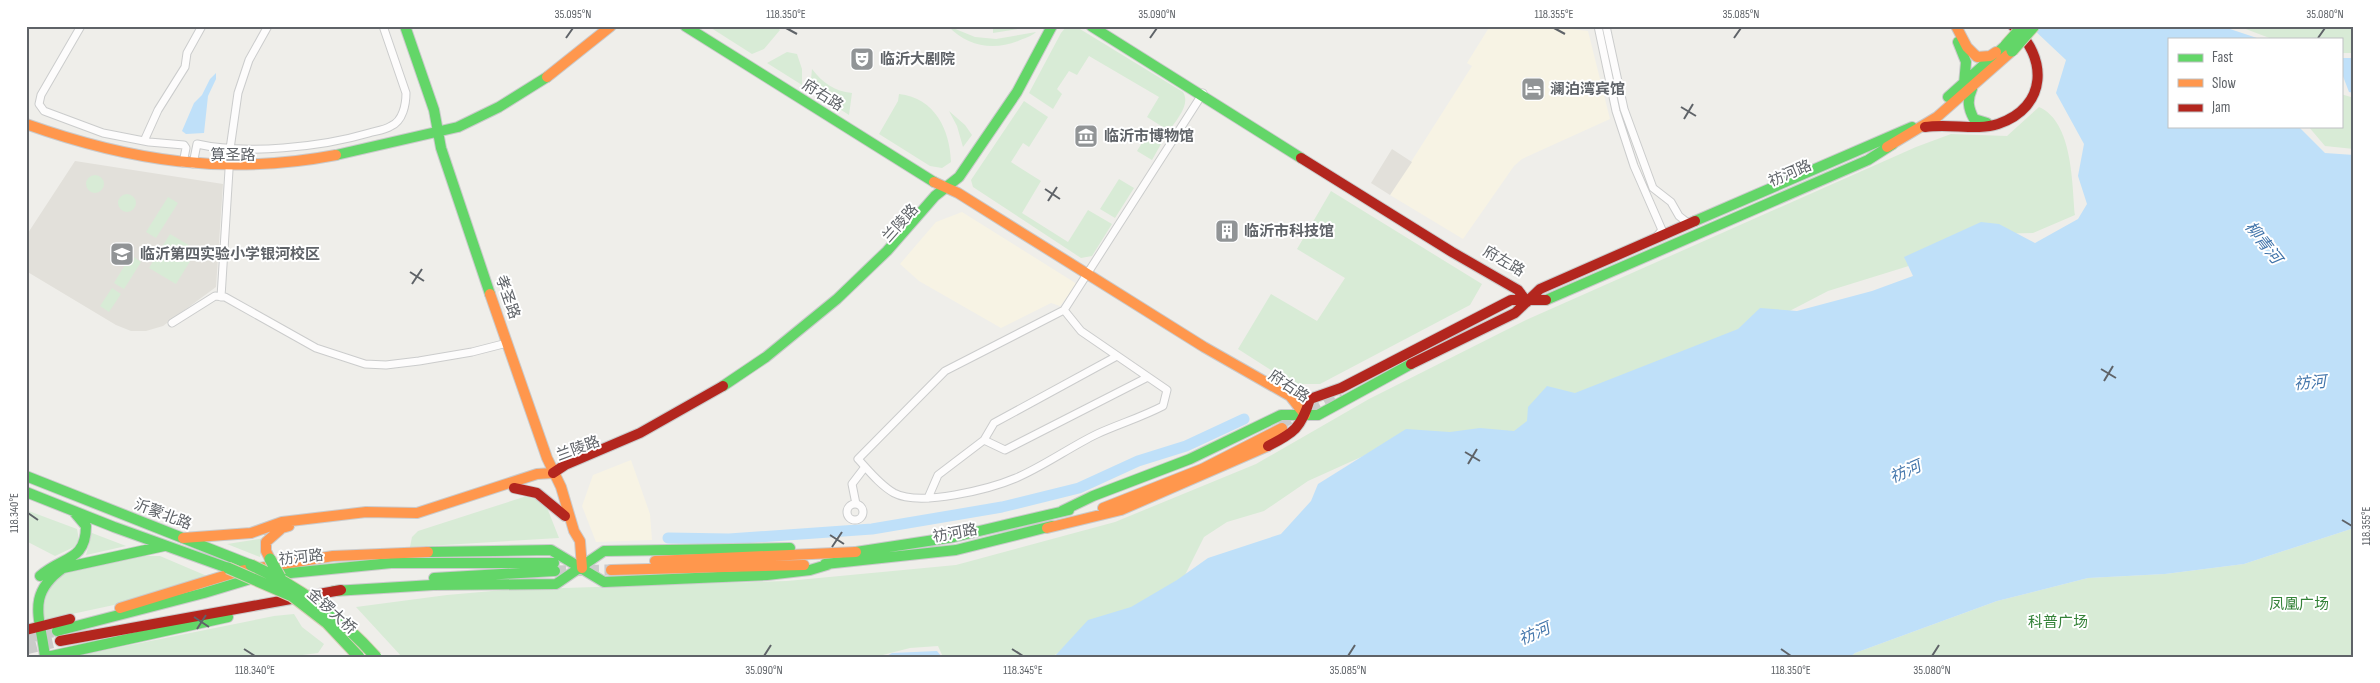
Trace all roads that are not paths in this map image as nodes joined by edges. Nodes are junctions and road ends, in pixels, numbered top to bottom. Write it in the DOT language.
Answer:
graph roads {
  1 [pos="81,26"];
  2 [pos="202,26"];
  3 [pos="268,26"];
  4 [pos="383,26"];
  5 [pos="401,26"];
  6 [pos="405,26"];
  7 [pos="603,26"];
  8 [pos="612,26"];
  9 [pos="685,26"];
  10 [pos="692,26"];
  11 [pos="1046,26"];
  12 [pos="1052,26"];
  13 [pos="1091,26"];
  14 [pos="1097,26"];
  15 [pos="1598,26"];
  16 [pos="1606,26"];
  17 [pos="1949,26"];
  18 [pos="1956,26"];
  19 [pos="2013,26"];
  20 [pos="2023,26"];
  21 [pos="2034,26"];
  22 [pos="2009,48"];
  23 [pos="1968,86"];
  24 [pos="1203,94"];
  25 [pos="26,124"];
  26 [pos="2002,124"];
  27 [pos="1916,127"];
  28 [pos="26,130"];
  29 [pos="439,130"];
  30 [pos="144,141"];
  31 [pos="230,149"];
  32 [pos="188,164"];
  33 [pos="229,170"];
  34 [pos="945,187"];
  35 [pos="1688,223"];
  36 [pos="1657,236"];
  37 [pos="1087,275"];
  38 [pos="1557,288"];
  39 [pos="221,297"];
  40 [pos="1527,302"];
  41 [pos="1064,310"];
  42 [pos="172,323"];
  43 [pos="507,342"];
  44 [pos="1117,356"];
  45 [pos="1148,377"];
  46 [pos="1305,415"];
  47 [pos="984,440"];
  48 [pos="865,467"];
  49 [pos="553,473"];
  50 [pos="26,476"];
  51 [pos="514,488"];
  52 [pos="26,492"];
  53 [pos="928,498"];
  54 [pos="856,504"];
  55 [pos="74,512"];
  56 [pos="1062,512"];
  57 [pos="565,516"];
  58 [pos="1047,528"];
  59 [pos="183,538"];
  60 [pos="165,546"];
  61 [pos="412,552"];
  62 [pos="859,552"];
  63 [pos="830,564"];
  64 [pos="228,568"];
  65 [pos="339,568"];
  66 [pos="582,568"];
  67 [pos="260,576"];
  68 [pos="284,580"];
  69 [pos="334,591"];
  70 [pos="286,599"];
  71 [pos="120,608"];
  72 [pos="34,628"];
  73 [pos="45,657"];
  74 [pos="358,657"];
  75 [pos="376,657"];
  1 -- 30 [label="street"];
  2 -- 30 [label="street"];
  3 -- 31 [label="street"];
  4 -- 31 [label="street"];
  5 -- 29 [label="main road, 孝圣路"];
  6 -- 29 [label="main road, 孝圣路"];
  7 -- 29 [label="main road, 算圣路"];
  8 -- 29 [label="main road, 算圣路"];
  9 -- 34 [label="main road, 府右路"];
  10 -- 34 [label="main road, 府右路"];
  11 -- 34 [label="main road, 兰陵路"];
  12 -- 34 [label="main road, 兰陵路"];
  13 -- 24 [label="main road, 府左路"];
  14 -- 24 [label="main road, 府左路"];
  15 -- 36 [label="street"];
  16 -- 35 [label="street"];
  17 -- 23 [label="main road"];
  18 -- 22 [label="main road"];
  19 -- 26 [label="main road"];
  20 -- 22 [label="main road, bridge"];
  21 -- 22 [label="main road, bridge"];
  22 -- 23 [label="main road, 祊河路"];
  23 -- 26 [label="main road"];
  23 -- 27 [label="main road, 祊河路"];
  24 -- 37 [label="street"];
  24 -- 40 [label="main road, 府左路"];
  25 -- 32 [label="main road, 算圣路"];
  26 -- 27 [label="main road"];
  27 -- 35 [label="main road"];
  27 -- 38 [label="main road, 祊河路"];
  27 -- 38 [label="main road, 祊河路"];
  28 -- 33 [label="main road, 算圣路"];
  29 -- 32 [label="main road, 算圣路"];
  29 -- 33 [label="main road, 算圣路"];
  29 -- 43 [label="main road, 孝圣路"];
  29 -- 49 [label="main road, 孝圣路"];
  30 -- 32 [label="street"];
  31 -- 32 [label="street"];
  33 -- 39 [label="street"];
  34 -- 37 [label="main road, 府右路"];
  34 -- 49 [label="main road, 兰陵路"];
  35 -- 36 [label="main road"];
  36 -- 38 [label="main road"];
  37 -- 41 [label="street"];
  37 -- 46 [label="main road, 府右路"];
  38 -- 40 [label="main road"];
  39 -- 42 [label="street"];
  39 -- 43 [label="street"];
  40 -- 46 [label="main road"];
  40 -- 46 [label="main road"];
  41 -- 44 [label="street"];
  41 -- 48 [label="street"];
  43 -- 49 [label="main road, 孝圣路"];
  44 -- 45 [label="street"];
  44 -- 47 [label="street"];
  45 -- 47 [label="street"];
  45 -- 53 [label="street"];
  46 -- 56 [label="main road"];
  46 -- 58 [label="main road"];
  47 -- 53 [label="street"];
  48 -- 53 [label="street"];
  48 -- 54 [label="street"];
  49 -- 51 [label="main road"];
  49 -- 57 [label="main road, 孝圣路"];
  49 -- 59 [label="main road"];
  49 -- 66 [label="main road, 孝圣路"];
  50 -- 59 [label="main road, 沂蒙北路"];
  51 -- 57 [label="main road"];
  51 -- 68 [label="main road, bridge"];
  52 -- 55 [label="main road, 沂蒙北路"];
  55 -- 60 [label="main road, 沂蒙北路"];
  55 -- 72 [label="main road"];
  56 -- 58 [label="main road, 祊河路"];
  56 -- 62 [label="main road, 祊河路"];
  57 -- 66 [label="main road, 孝圣路"];
  58 -- 63 [label="main road, 祊河路"];
  59 -- 68 [label="main road, 沂蒙北路, bridge"];
  60 -- 64 [label="main road, 沂蒙北路"];
  60 -- 72 [label="main road"];
  61 -- 65 [label="main road"];
  61 -- 66 [label="main road"];
  61 -- 71 [label="main road"];
  62 -- 63 [label="main road, 祊河路"];
  62 -- 66 [label="main road, 祊河路"];
  63 -- 66 [label="main road"];
  64 -- 74 [label="main road, 金锣大桥, bridge"];
  65 -- 67 [label="main road, 祊河路"];
  65 -- 69 [label="main road, 祊河路"];
  66 -- 69 [label="main road, 祊河路"];
  67 -- 70 [label="main road, 祊河路"];
  67 -- 71 [label="main road"];
  68 -- 75 [label="main road, 金锣大桥, bridge"];
  69 -- 70 [label="main road, 祊河路"];
  70 -- 73 [label="main road"];
  71 -- 72 [label="main road"];
  72 -- 73 [label="main road"];
}
